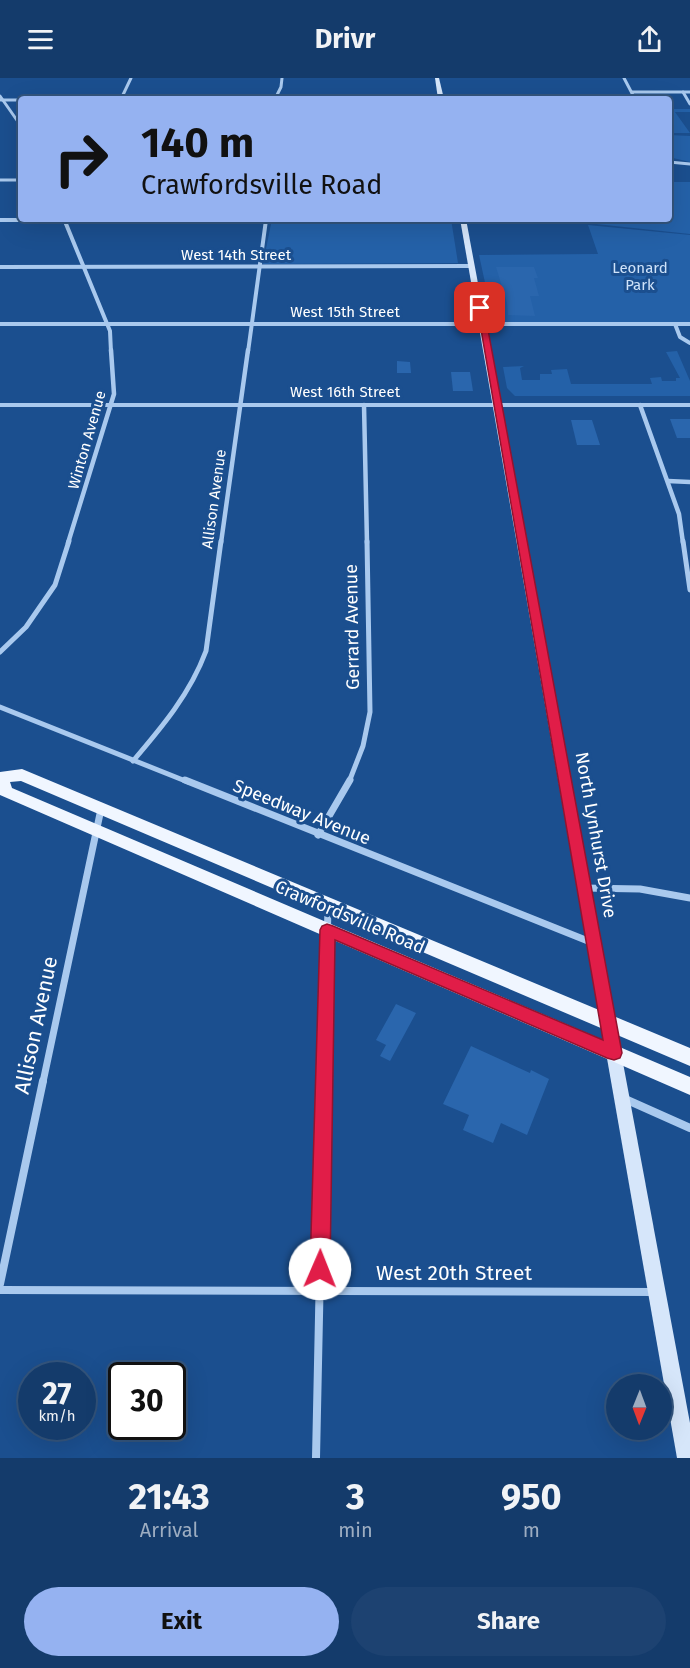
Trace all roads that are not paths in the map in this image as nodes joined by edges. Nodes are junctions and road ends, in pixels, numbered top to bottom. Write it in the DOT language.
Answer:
graph roads {
  1 [pos="131,78"];
  2 [pos="282,78"];
  3 [pos="437,78"];
  4 [pos="624,78"];
  5 [pos="632,92"];
  6 [pos="683,92"];
  7 [pos="690,92"];
  8 [pos="122,96"];
  9 [pos="276,96"];
  10 [pos="440,96"];
  11 [pos="634,96"];
  12 [pos="1,98"];
  13 [pos="18,100"];
  14 [pos="690,104"];
  15 [pos="18,122"];
  16 [pos="672,161"];
  17 [pos="690,164"];
  18 [pos="0,180"];
  19 [pos="18,180"];
  20 [pos="0,220"];
  21 [pos="18,220"];
  22 [pos="65,222"];
  23 [pos="266,222"];
  24 [pos="464,222"];
  25 [pos="472,266"];
  26 [pos="0,267"];
  27 [pos="84,267"];
  28 [pos="259,267"];
  29 [pos="0,324"];
  30 [pos="482,324"];
  31 [pos="675,324"];
  32 [pos="690,324"];
  33 [pos="107,325"];
  34 [pos="251,325"];
  35 [pos="690,343"];
  36 [pos="0,405"];
  37 [pos="111,405"];
  38 [pos="241,405"];
  39 [pos="364,405"];
  40 [pos="497,405"];
  41 [pos="640,405"];
  42 [pos="690,405"];
  43 [pos="668,481"];
  44 [pos="690,482"];
  45 [pos="688,561"];
  46 [pos="690,590"];
  47 [pos="0,652"];
  48 [pos="0,707"];
  49 [pos="133,761"];
  50 [pos="1,778"];
  51 [pos="100,809"];
  52 [pos="95,830"];
  53 [pos="318,835"];
  54 [pos="584,888"];
  55 [pos="690,898"];
  56 [pos="328,905"];
  57 [pos="327,930"];
  58 [pos="594,943"];
  59 [pos="608,1022"];
  60 [pos="614,1053"];
  61 [pos="690,1057"];
  62 [pos="690,1086"];
  63 [pos="622,1098"];
  64 [pos="690,1128"];
  65 [pos="0,1284"];
  66 [pos="0,1290"];
  67 [pos="319,1291"];
  68 [pos="656,1292"];
  69 [pos="316,1458"];
  70 [pos="687,1458"];
  1 -- 8 [label="street"];
  2 -- 9 [label="street"];
  3 -- 10 [label="main road"];
  4 -- 5 [label="street"];
  5 -- 6 [label="street"];
  5 -- 11 [label="street"];
  6 -- 7 [label="street"];
  6 -- 14 [label="street"];
  12 -- 13 [label="street"];
  12 -- 15 [label="street"];
  16 -- 17 [label="street"];
  18 -- 19 [label="street"];
  20 -- 21 [label="street"];
  22 -- 27 [label="street, Winton Avenue"];
  23 -- 28 [label="street, Allison Avenue"];
  24 -- 25 [label="main road, North Lynhurst Drive"];
  25 -- 28 [label="street, West 14th Street"];
  25 -- 30 [label="main road, North Lynhurst Drive"];
  26 -- 27 [label="street, West 14th Street"];
  27 -- 28 [label="street, West 14th Street"];
  27 -- 33 [label="street, Winton Avenue"];
  28 -- 34 [label="street, Allison Avenue"];
  29 -- 33 [label="street, West 15th Street"];
  30 -- 31 [label="street, West 15th Street"];
  30 -- 34 [label="street, West 15th Street"];
  30 -- 40 [label="main road, North Lynhurst Drive"];
  31 -- 32 [label="street, West 15th Street"];
  31 -- 35 [label="street"];
  33 -- 34 [label="street, West 15th Street"];
  33 -- 37 [label="street, Winton Avenue"];
  34 -- 38 [label="street, Allison Avenue"];
  36 -- 37 [label="street, West 16th Street"];
  37 -- 38 [label="street, West 16th Street"];
  37 -- 47 [label="street, Winton Avenue"];
  38 -- 39 [label="street, West 16th Street"];
  38 -- 49 [label="street, Allison Avenue"];
  39 -- 40 [label="street, West 16th Street"];
  39 -- 53 [label="street, Gerrard Avenue"];
  40 -- 41 [label="street, West 16th Street"];
  40 -- 54 [label="main road, North Lynhurst Drive"];
  41 -- 42 [label="street, West 16th Street"];
  41 -- 43 [label="street"];
  43 -- 44 [label="street"];
  43 -- 45 [label="street"];
  45 -- 46 [label="street"];
  48 -- 49 [label="street, Speedway Avenue"];
  49 -- 53 [label="street, Speedway Avenue"];
  50 -- 51 [label="main road, Crawfordsville Road"];
  50 -- 52 [label="main road, Crawfordsville Road"];
  51 -- 52 [label="street, Allison Avenue"];
  51 -- 56 [label="main road, Crawfordsville Road"];
  52 -- 57 [label="main road, Crawfordsville Road"];
  52 -- 65 [label="street, Allison Avenue"];
  53 -- 58 [label="street, Speedway Avenue"];
  54 -- 55 [label="street"];
  54 -- 58 [label="main road, North Lynhurst Drive"];
  56 -- 57 [label="street"];
  56 -- 59 [label="main road, Crawfordsville Road"];
  57 -- 60 [label="main road, Crawfordsville Road"];
  57 -- 67 [label="street"];
  58 -- 59 [label="main road, North Lynhurst Drive"];
  59 -- 60 [label="main road, North Lynhurst Drive"];
  59 -- 61 [label="main road, Crawfordsville Road"];
  60 -- 62 [label="main road, Crawfordsville Road"];
  60 -- 63 [label="main road, North Lynhurst Drive"];
  63 -- 64 [label="street"];
  63 -- 68 [label="main road, North Lynhurst Drive"];
  66 -- 67 [label="street, West 20th Street"];
  67 -- 68 [label="street, West 20th Street"];
  67 -- 69 [label="street"];
  68 -- 70 [label="main road, North Lynhurst Drive"];
}
